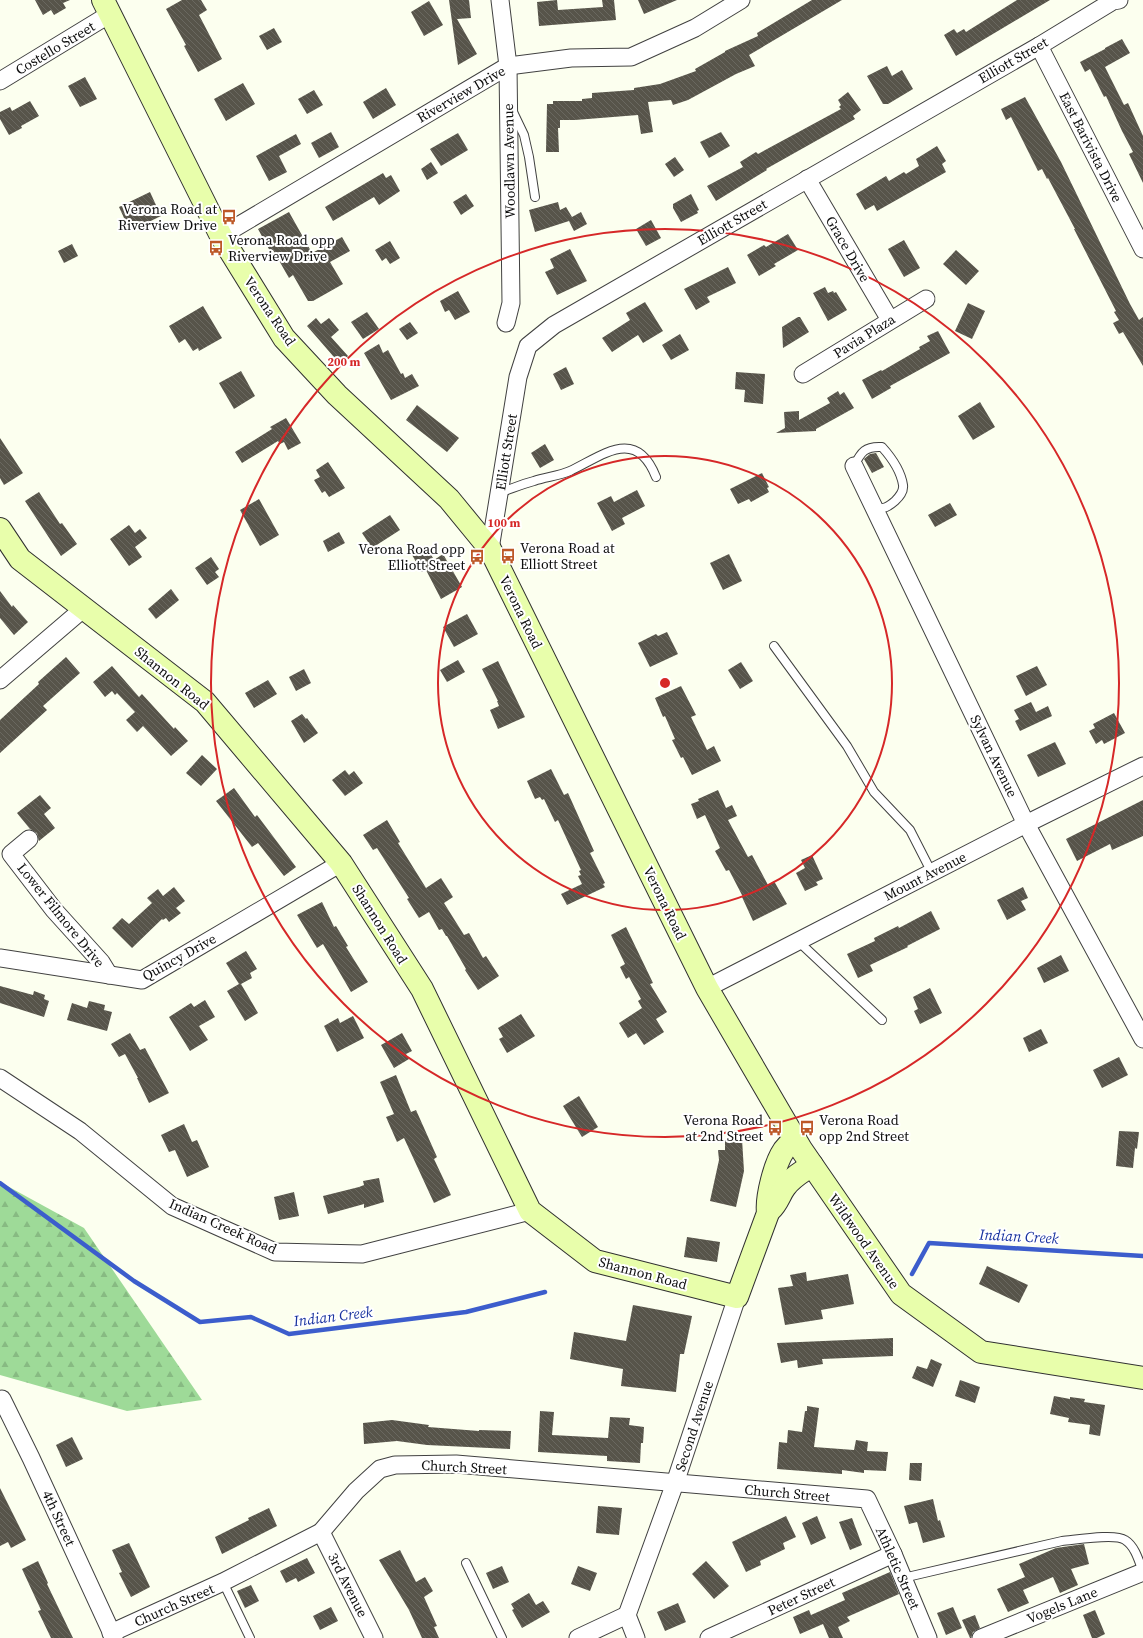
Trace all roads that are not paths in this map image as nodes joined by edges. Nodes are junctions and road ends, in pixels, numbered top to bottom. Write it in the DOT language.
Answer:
graph roads {
  1 [pos="500,0"];
  2 [pos="741,0"];
  3 [pos="1119,0"];
  4 [pos="106,7"];
  5 [pos="1039,46"];
  6 [pos="508,66"];
  7 [pos="0,81"];
  8 [pos="508,102"];
  9 [pos="807,179"];
  10 [pos="535,197"];
  11 [pos="221,236"];
  12 [pos="1143,249"];
  13 [pos="926,299"];
  14 [pos="890,320"];
  15 [pos="506,323"];
  16 [pos="803,374"];
  17 [pos="854,466"];
  18 [pos="656,477"];
  19 [pos="499,493"];
  20 [pos="875,509"];
  21 [pos="0,529"];
  22 [pos="490,549"];
  23 [pos="83,609"];
  24 [pos="774,646"];
  25 [pos="0,680"];
  26 [pos="1143,766"];
  27 [pos="1026,824"];
  28 [pos="29,839"];
  29 [pos="341,863"];
  30 [pos="932,872"];
  31 [pos="798,941"];
  32 [pos="0,958"];
  33 [pos="109,975"];
  34 [pos="707,988"];
  35 [pos="882,1020"];
  36 [pos="1143,1039"];
  37 [pos="0,1078"];
  38 [pos="803,1151"];
  39 [pos="530,1211"];
  40 [pos="768,1212"];
  41 [pos="737,1297"];
  42 [pos="1143,1378"];
  43 [pos="2,1399"];
  44 [pos="675,1483"];
  45 [pos="867,1499"];
  46 [pos="321,1532"];
  47 [pos="893,1554"];
  48 [pos="466,1563"];
  49 [pos="1143,1572"];
  50 [pos="903,1578"];
  51 [pos="223,1582"];
  52 [pos="627,1615"];
  53 [pos="113,1635"];
  54 [pos="250,1638"];
  55 [pos="374,1638"];
  56 [pos="502,1638"];
  57 [pos="578,1638"];
  58 [pos="636,1638"];
  59 [pos="709,1638"];
  60 [pos="928,1638"];
  61 [pos="981,1638"];
  1 -- 6 [label="street, Woodlawn Avenue"];
  2 -- 6 [label="street, Riverview Drive"];
  3 -- 5 [label="street, Elliott Street"];
  4 -- 7 [label="street, Costello Street"];
  4 -- 11 [label="street, Verona Road"];
  5 -- 9 [label="street, Elliott Street"];
  5 -- 12 [label="street, East Barivista Drive"];
  6 -- 8 [label="street, Woodlawn Avenue"];
  6 -- 11 [label="street, Riverview Drive"];
  8 -- 10 [label="lane"];
  8 -- 15 [label="street, Woodlawn Avenue"];
  9 -- 14 [label="street, Grace Drive"];
  9 -- 19 [label="street, Elliott Street"];
  11 -- 22 [label="street, Verona Road"];
  13 -- 14 [label="street, Pavia Plaza"];
  14 -- 16 [label="street, Pavia Plaza"];
  17 -- 20 [label="street, Sylvan Avenue"];
  17 -- 20 [label="lane"];
  18 -- 19 [label="lane"];
  19 -- 22 [label="street, Elliott Street"];
  20 -- 27 [label="street, Sylvan Avenue"];
  21 -- 23 [label="street, Shannon Road"];
  22 -- 34 [label="street, Verona Road"];
  23 -- 25 [label="street"];
  23 -- 29 [label="street, Shannon Road"];
  24 -- 30 [label="lane"];
  26 -- 27 [label="street, Mount Avenue"];
  27 -- 30 [label="street, Mount Avenue"];
  27 -- 36 [label="street, Sylvan Avenue"];
  28 -- 33 [label="street, Lower Filmore Drive"];
  29 -- 33 [label="street, Quincy Drive"];
  29 -- 39 [label="street, Shannon Road"];
  30 -- 31 [label="street, Mount Avenue"];
  31 -- 34 [label="street, Mount Avenue"];
  31 -- 35 [label="lane"];
  32 -- 33 [label="street, Quincy Drive"];
  34 -- 38 [label="street, Verona Road"];
  37 -- 39 [label="street, Indian Creek Road"];
  38 -- 40 [label="street, Second Avenue"];
  38 -- 40 [label="street, Second Avenue"];
  38 -- 42 [label="street, Wildwood Avenue"];
  39 -- 41 [label="street, Shannon Road"];
  40 -- 41 [label="street, Second Avenue"];
  41 -- 44 [label="street, Second Avenue"];
  43 -- 53 [label="street, 4th Street"];
  44 -- 45 [label="street, Church Street"];
  44 -- 46 [label="street, Church Street"];
  44 -- 52 [label="street, Second Avenue"];
  45 -- 47 [label="street, Athletic Street"];
  46 -- 51 [label="street, Church Street"];
  46 -- 55 [label="street, 3rd Avenue"];
  47 -- 50 [label="street, Athletic Street"];
  47 -- 59 [label="street, Peter Street"];
  48 -- 56 [label="lane"];
  49 -- 50 [label="lane"];
  49 -- 61 [label="street, Vogels Lane"];
  50 -- 60 [label="street, Athletic Street"];
  51 -- 53 [label="street, Church Street"];
  51 -- 54 [label="lane"];
  52 -- 57 [label="street"];
  52 -- 58 [label="street"];
}
